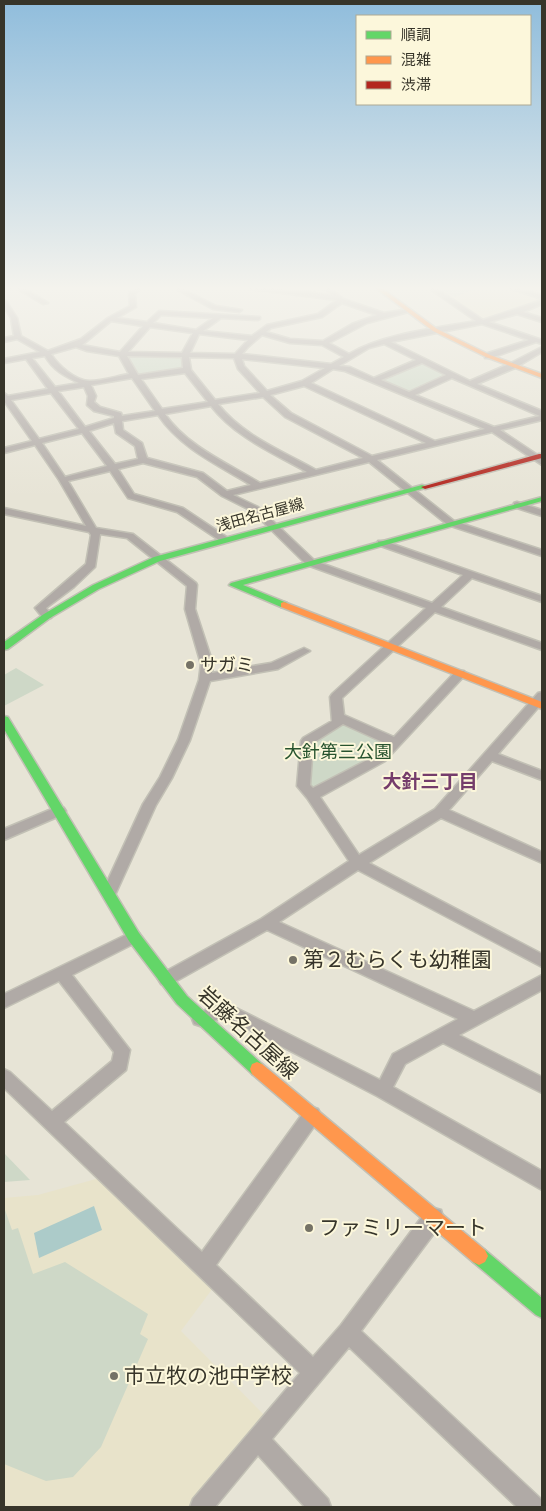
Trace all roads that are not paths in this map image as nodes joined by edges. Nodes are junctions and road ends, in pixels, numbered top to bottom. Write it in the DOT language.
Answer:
graph roads {
  1 [pos="238,356"];
  2 [pos="28,357"];
  3 [pos="49,357"];
  4 [pos="123,357"];
  5 [pos="185,357"];
  6 [pos="243,357"];
  7 [pos="349,357"];
  8 [pos="416,357"];
  9 [pos="489,357"];
  10 [pos="529,357"];
  11 [pos="423,360"];
  12 [pos="4,361"];
  13 [pos="333,366"];
  14 [pos="512,366"];
  15 [pos="187,370"];
  16 [pos="453,375"];
  17 [pos="135,376"];
  18 [pos="542,376"];
  19 [pos="375,380"];
  20 [pos="86,383"];
  21 [pos="305,383"];
  22 [pos="470,384"];
  23 [pos="52,390"];
  24 [pos="265,394"];
  25 [pos="408,395"];
  26 [pos="5,398"];
  27 [pos="212,404"];
  28 [pos="160,412"];
  29 [pos="542,416"];
  30 [pos="120,419"];
  31 [pos="83,430"];
  32 [pos="494,430"];
  33 [pos="36,443"];
  34 [pos="434,444"];
  35 [pos="4,451"];
  36 [pos="540,458"];
  37 [pos="143,460"];
  38 [pos="372,460"];
  39 [pos="112,468"];
  40 [pos="315,473"];
  41 [pos="63,480"];
  42 [pos="259,486"];
  43 [pos="410,490"];
  44 [pos="225,494"];
  45 [pos="542,499"];
  46 [pos="4,500"];
  47 [pos="517,505"];
  48 [pos="7,511"];
  49 [pos="542,513"];
  50 [pos="451,523"];
  51 [pos="273,528"];
  52 [pos="93,530"];
  53 [pos="225,540"];
  54 [pos="381,543"];
  55 [pos="542,553"];
  56 [pos="157,559"];
  57 [pos="311,563"];
  58 [pos="470,574"];
  59 [pos="542,599"];
  60 [pos="435,608"];
  61 [pos="47,616"];
  62 [pos="4,647"];
  63 [pos="392,647"];
  64 [pos="542,647"];
  65 [pos="304,651"];
  66 [pos="460,674"];
  67 [pos="206,678"];
  68 [pos="540,702"];
  69 [pos="338,717"];
  70 [pos="4,720"];
  71 [pos="396,743"];
  72 [pos="490,755"];
  73 [pos="542,776"];
  74 [pos="312,795"];
  75 [pos="59,810"];
  76 [pos="440,812"];
  77 [pos="4,834"];
  78 [pos="542,858"];
  79 [pos="357,863"];
  80 [pos="109,893"];
  81 [pos="266,923"];
  82 [pos="134,937"];
  83 [pos="542,961"];
  84 [pos="61,972"];
  85 [pos="166,979"];
  86 [pos="542,982"];
  87 [pos="4,1001"];
  88 [pos="200,1019"];
  89 [pos="475,1019"];
  90 [pos="445,1036"];
  91 [pos="4,1077"];
  92 [pos="542,1085"];
  93 [pos="383,1090"];
  94 [pos="312,1115"];
  95 [pos="51,1122"];
  96 [pos="542,1181"];
  97 [pos="434,1217"];
  98 [pos="203,1267"];
  99 [pos="542,1309"];
  100 [pos="348,1332"];
  101 [pos="314,1372"];
  102 [pos="258,1439"];
  103 [pos="201,1507"];
  104 [pos="320,1507"];
  105 [pos="533,1507"];
  1 -- 24 [label="street"];
  2 -- 12 [label="street"];
  2 -- 23 [label="street"];
  3 -- 20 [label="street"];
  4 -- 17 [label="street"];
  5 -- 15 [label="street"];
  6 -- 13 [label="street"];
  7 -- 13 [label="street"];
  8 -- 11 [label="street"];
  9 -- 14 [label="main road"];
  10 -- 14 [label="street"];
  11 -- 16 [label="street"];
  11 -- 19 [label="street"];
  13 -- 19 [label="street"];
  13 -- 21 [label="street"];
  14 -- 18 [label="main road"];
  14 -- 22 [label="street"];
  15 -- 17 [label="street"];
  15 -- 27 [label="street"];
  16 -- 22 [label="street"];
  16 -- 25 [label="street"];
  17 -- 20 [label="street"];
  17 -- 28 [label="street"];
  19 -- 25 [label="street"];
  20 -- 23 [label="street"];
  20 -- 30 [label="street"];
  21 -- 24 [label="street"];
  21 -- 34 [label="street"];
  22 -- 29 [label="street"];
  23 -- 26 [label="street"];
  23 -- 31 [label="street"];
  24 -- 27 [label="street"];
  24 -- 38 [label="street"];
  25 -- 32 [label="street"];
  26 -- 33 [label="street"];
  27 -- 28 [label="street"];
  27 -- 40 [label="street"];
  28 -- 30 [label="street"];
  28 -- 42 [label="street"];
  29 -- 32 [label="street"];
  30 -- 31 [label="street"];
  30 -- 37 [label="street"];
  31 -- 33 [label="street"];
  31 -- 39 [label="street"];
  32 -- 34 [label="street"];
  32 -- 36 [label="street"];
  33 -- 35 [label="street"];
  33 -- 41 [label="street"];
  34 -- 38 [label="street"];
  36 -- 43 [label="main road, 浅田名古屋線"];
  37 -- 39 [label="street"];
  37 -- 44 [label="street"];
  38 -- 40 [label="street"];
  38 -- 43 [label="street"];
  39 -- 41 [label="street"];
  39 -- 53 [label="street"];
  40 -- 42 [label="street"];
  41 -- 52 [label="street"];
  42 -- 44 [label="street"];
  43 -- 50 [label="street"];
  43 -- 51 [label="main road, 浅田名古屋線"];
  44 -- 51 [label="street"];
  45 -- 47 [label="main road"];
  46 -- 48 [label="street"];
  47 -- 49 [label="street"];
  47 -- 50 [label="main road"];
  48 -- 52 [label="street"];
  50 -- 54 [label="main road"];
  50 -- 55 [label="street"];
  51 -- 53 [label="main road, 浅田名古屋線"];
  51 -- 57 [label="street"];
  52 -- 56 [label="street"];
  52 -- 61 [label="street"];
  53 -- 56 [label="main road, 浅田名古屋線"];
  54 -- 57 [label="main road"];
  54 -- 58 [label="street"];
  56 -- 61 [label="main road, 浅田名古屋線"];
  56 -- 67 [label="street"];
  57 -- 60 [label="street"];
  57 -- 63 [label="main road"];
  58 -- 59 [label="street"];
  58 -- 60 [label="street"];
  60 -- 63 [label="street"];
  60 -- 64 [label="street"];
  61 -- 62 [label="main road, 浅田名古屋線"];
  63 -- 66 [label="main road"];
  63 -- 69 [label="street"];
  65 -- 67 [label="street"];
  66 -- 68 [label="main road"];
  66 -- 71 [label="street"];
  67 -- 80 [label="street"];
  68 -- 72 [label="street"];
  69 -- 71 [label="street"];
  69 -- 74 [label="street"];
  70 -- 75 [label="main road, 岩藤名古屋線"];
  71 -- 74 [label="street"];
  72 -- 73 [label="street"];
  72 -- 76 [label="street"];
  74 -- 79 [label="street"];
  75 -- 77 [label="street"];
  75 -- 80 [label="main road, 岩藤名古屋線"];
  76 -- 78 [label="street"];
  76 -- 79 [label="street"];
  79 -- 81 [label="street"];
  79 -- 83 [label="street"];
  80 -- 82 [label="main road, 岩藤名古屋線"];
  81 -- 85 [label="street"];
  81 -- 89 [label="street"];
  82 -- 84 [label="street"];
  82 -- 85 [label="main road, 岩藤名古屋線"];
  84 -- 87 [label="street"];
  84 -- 95 [label="street"];
  85 -- 88 [label="main road, 岩藤名古屋線"];
  86 -- 89 [label="street"];
  88 -- 93 [label="street"];
  88 -- 94 [label="main road, 岩藤名古屋線"];
  89 -- 90 [label="street"];
  90 -- 92 [label="street"];
  90 -- 93 [label="street"];
  91 -- 95 [label="street"];
  93 -- 96 [label="street"];
  94 -- 97 [label="main road, 岩藤名古屋線"];
  94 -- 98 [label="street"];
  95 -- 98 [label="street"];
  97 -- 99 [label="main road, 岩藤名古屋線"];
  97 -- 100 [label="street"];
  98 -- 101 [label="street"];
  100 -- 101 [label="street"];
  100 -- 105 [label="street"];
  101 -- 102 [label="street"];
  102 -- 103 [label="street"];
  102 -- 104 [label="street"];
}
